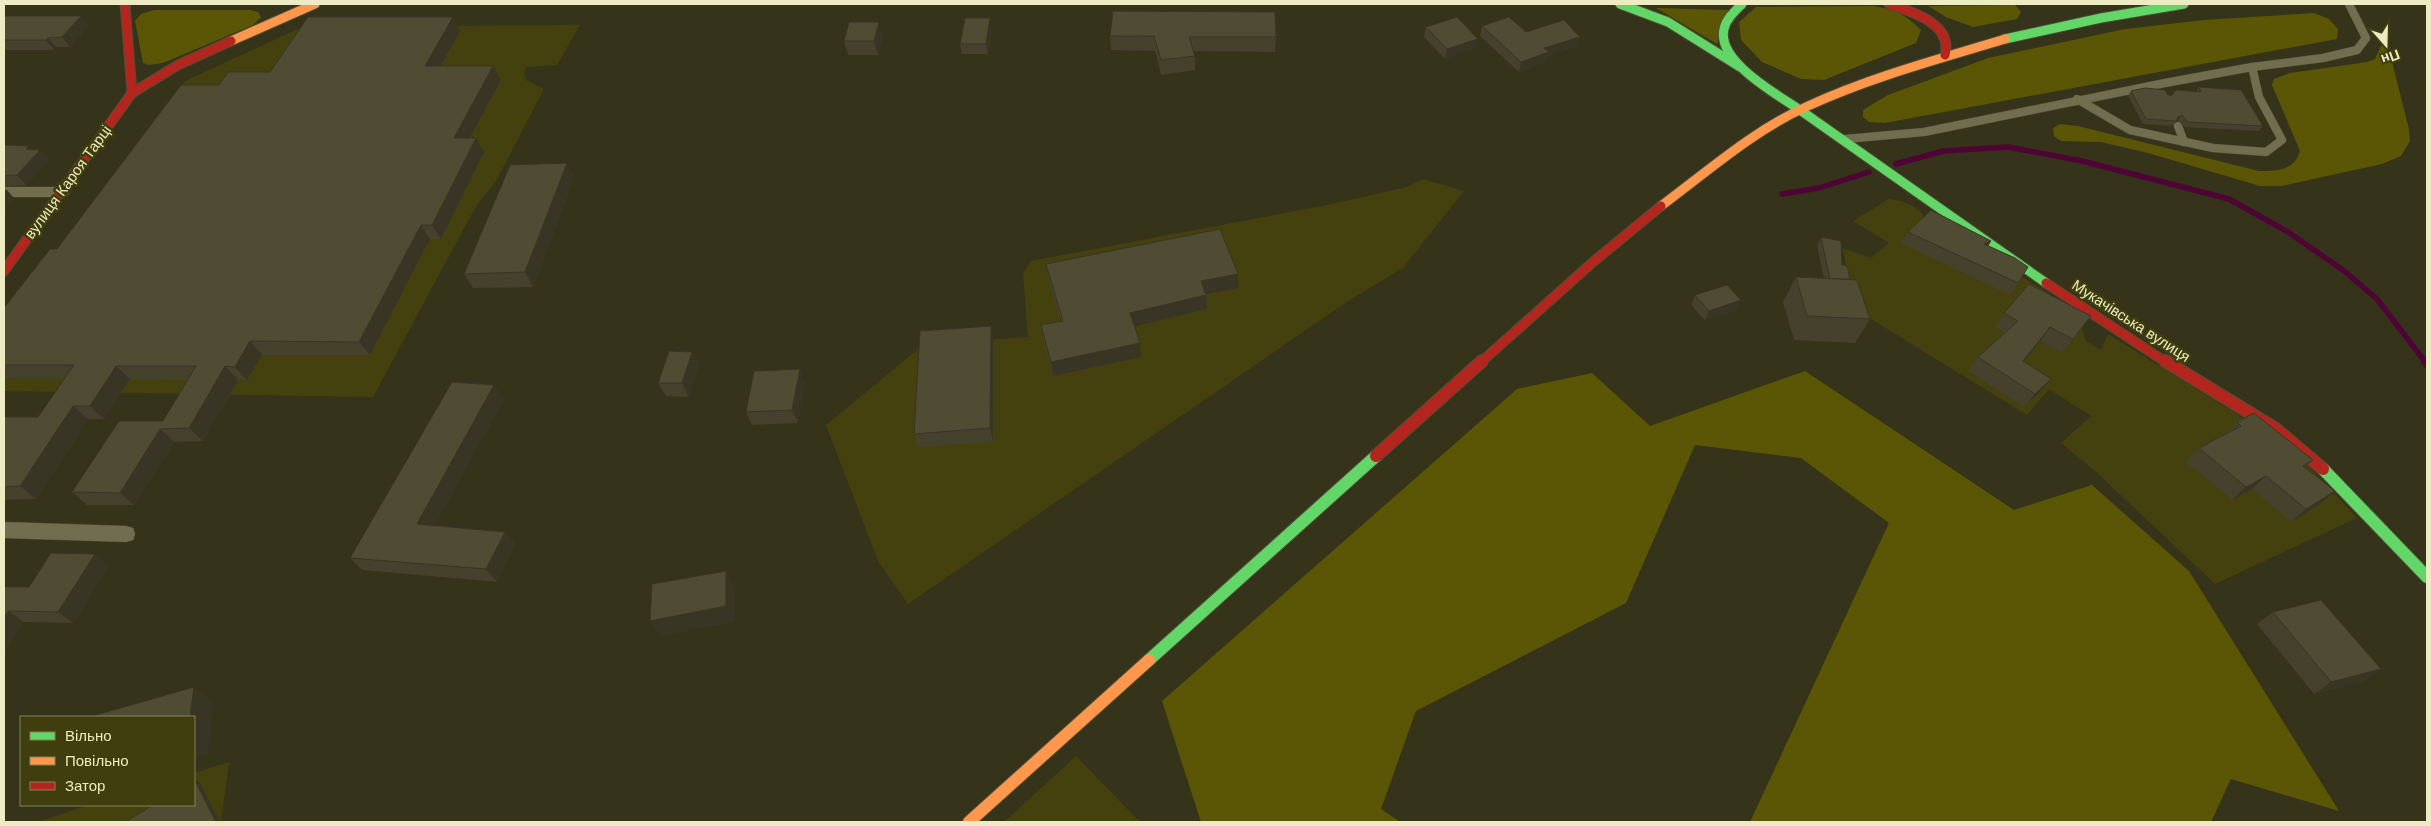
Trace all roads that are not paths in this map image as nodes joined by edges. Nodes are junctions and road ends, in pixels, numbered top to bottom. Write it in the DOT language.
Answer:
graph roads {
  1 [pos="125,4"];
  2 [pos="315,4"];
  3 [pos="1620,4"];
  4 [pos="1742,4"];
  5 [pos="1889,4"];
  6 [pos="2184,4"];
  7 [pos="2348,4"];
  8 [pos="1944,55"];
  9 [pos="1740,67"];
  10 [pos="2252,67"];
  11 [pos="132,93"];
  12 [pos="2077,99"];
  13 [pos="1800,110"];
  14 [pos="2178,126"];
  15 [pos="1842,139"];
  16 [pos="2184,142"];
  17 [pos="4,192"];
  18 [pos="62,192"];
  19 [pos="4,271"];
  20 [pos="4,530"];
  21 [pos="126,534"];
  22 [pos="2427,576"];
  23 [pos="969,822"];
  1 -- 11 [label="main road"];
  2 -- 11 [label="main road, вулиця Кароя Тарці"];
  3 -- 9 [label="main road, Мукачівська вулиця"];
  4 -- 9 [label="main road"];
  5 -- 8 [label="main road"];
  6 -- 8 [label="main road"];
  7 -- 10 [label="lane"];
  8 -- 13 [label="main road"];
  9 -- 13 [label="main road, Мукачівська вулиця"];
  10 -- 12 [label="lane"];
  10 -- 16 [label="lane"];
  11 -- 18 [label="main road, вулиця Кароя Тарці"];
  12 -- 15 [label="lane"];
  12 -- 16 [label="lane"];
  13 -- 15 [label="main road, Мукачівська вулиця"];
  13 -- 23 [label="main road"];
  14 -- 16 [label="lane"];
  15 -- 22 [label="main road, Мукачівська вулиця"];
  17 -- 18 [label="street"];
  18 -- 19 [label="main road, вулиця Кароя Тарці"];
  20 -- 21 [label="street"];
}
